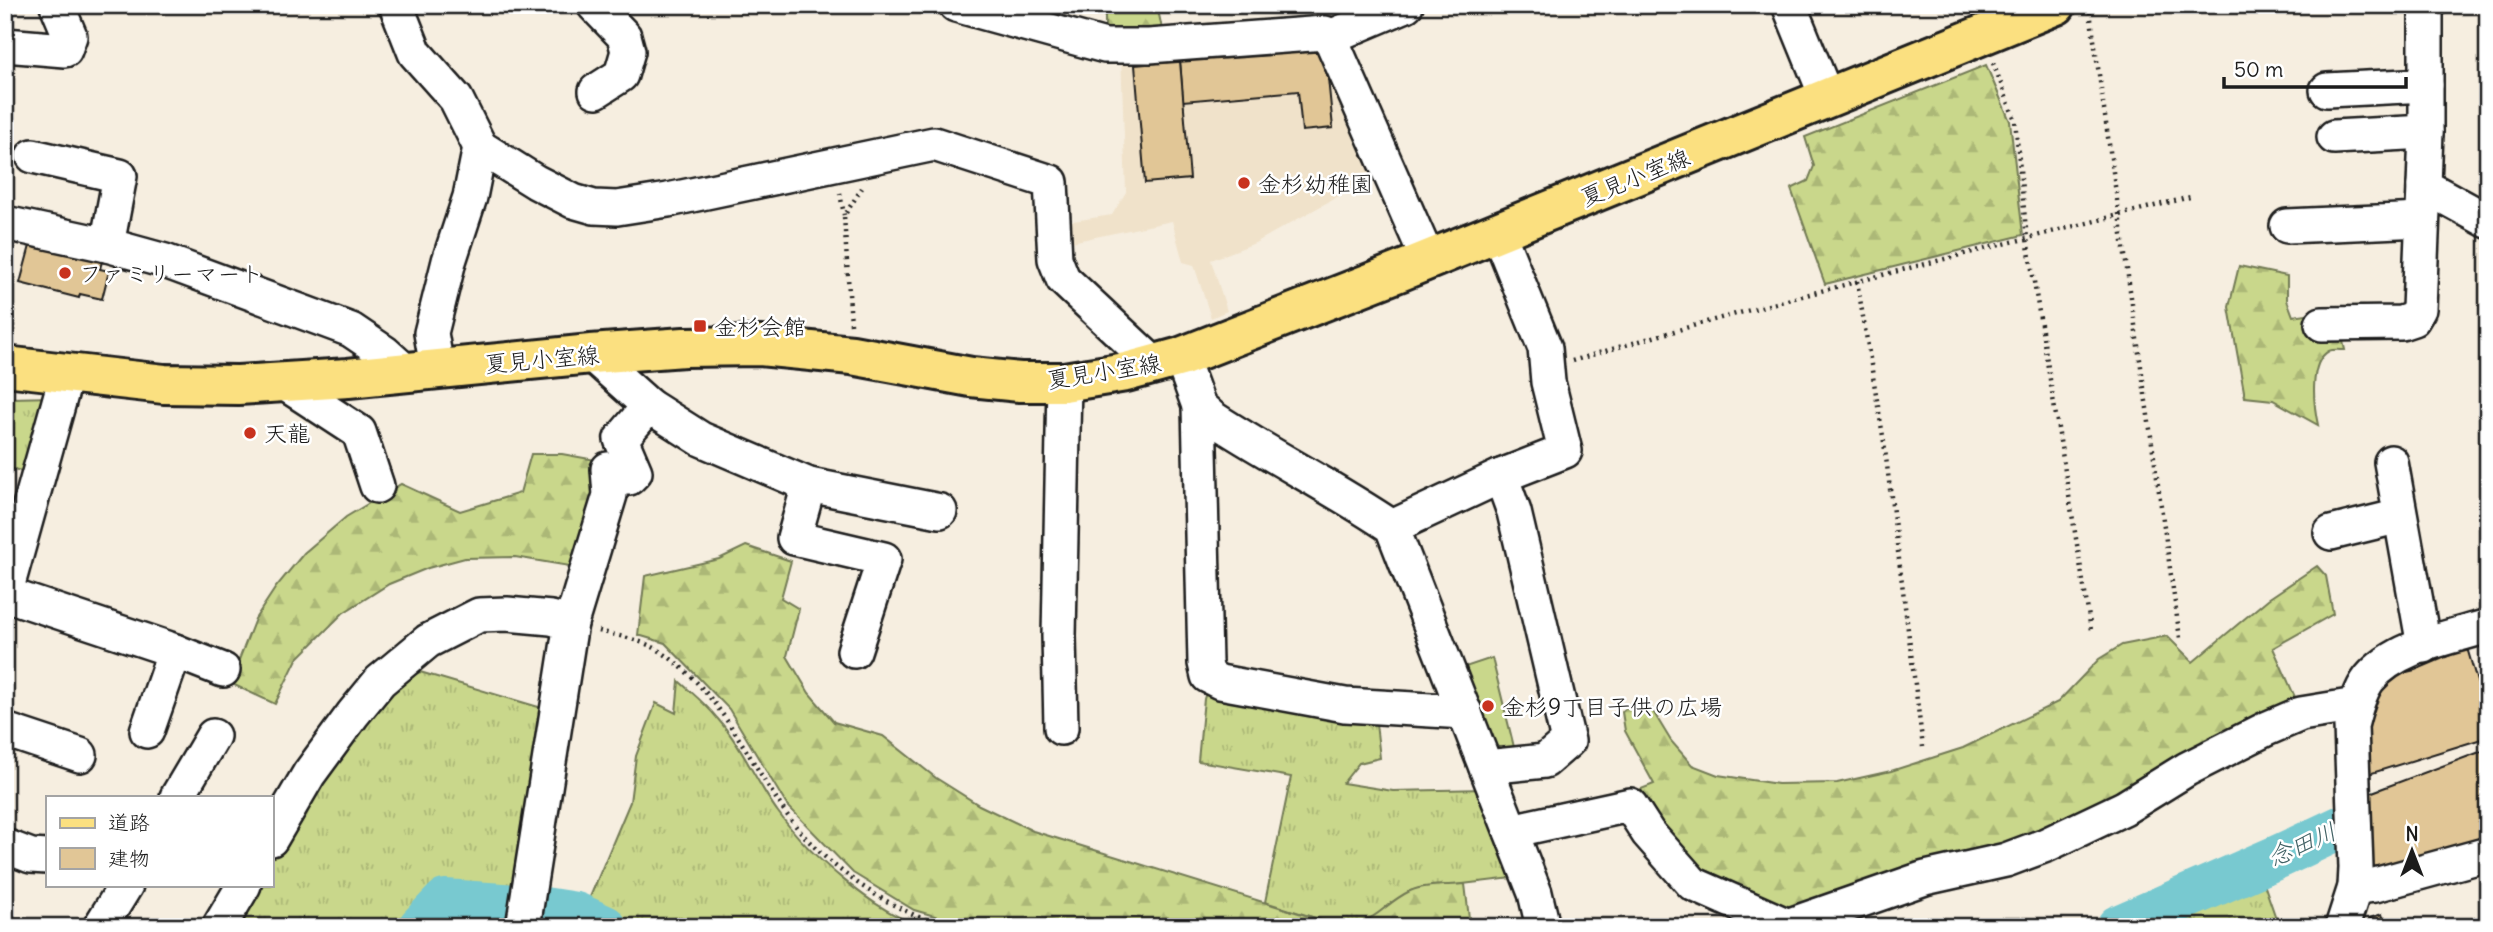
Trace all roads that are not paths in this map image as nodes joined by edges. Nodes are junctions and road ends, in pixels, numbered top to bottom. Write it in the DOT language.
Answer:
graph roads {
  1 [pos="57,5"];
  2 [pos="396,5"];
  3 [pos="594,5"];
  4 [pos="956,5"];
  5 [pos="1406,5"];
  6 [pos="1789,5"];
  7 [pos="2056,5"];
  8 [pos="2426,5"];
  9 [pos="1331,37"];
  10 [pos="5,45"];
  11 [pos="2426,85"];
  12 [pos="2327,90"];
  13 [pos="596,91"];
  14 [pos="1827,98"];
  15 [pos="2426,132"];
  16 [pos="2334,137"];
  17 [pos="480,147"];
  18 [pos="33,156"];
  19 [pos="2424,186"];
  20 [pos="2422,220"];
  21 [pos="2488,221"];
  22 [pos="5,223"];
  23 [pos="2287,226"];
  24 [pos="1498,232"];
  25 [pos="107,245"];
  26 [pos="1428,260"];
  27 [pos="2322,324"];
  28 [pos="591,354"];
  29 [pos="1168,361"];
  30 [pos="5,366"];
  31 [pos="421,370"];
  32 [pos="67,373"];
  33 [pos="1064,382"];
  34 [pos="284,383"];
  35 [pos="649,406"];
  36 [pos="1199,406"];
  37 [pos="2391,462"];
  38 [pos="1501,476"];
  39 [pos="809,485"];
  40 [pos="377,486"];
  41 [pos="940,511"];
  42 [pos="2400,516"];
  43 [pos="1392,527"];
  44 [pos="2331,533"];
  45 [pos="5,594"];
  46 [pos="572,624"];
  47 [pos="2488,626"];
  48 [pos="2424,646"];
  49 [pos="175,651"];
  50 [pos="854,651"];
  51 [pos="223,670"];
  52 [pos="1465,712"];
  53 [pos="2354,715"];
  54 [pos="1061,728"];
  55 [pos="5,730"];
  56 [pos="147,731"];
  57 [pos="213,736"];
  58 [pos="80,755"];
  59 [pos="1486,767"];
  60 [pos="178,796"];
  61 [pos="1511,831"];
  62 [pos="273,836"];
  63 [pos="5,846"];
  64 [pos="2488,854"];
  65 [pos="46,857"];
  66 [pos="2356,878"];
  67 [pos="125,886"];
  68 [pos="243,886"];
  69 [pos="1785,926"];
  70 [pos="100,927"];
  71 [pos="219,927"];
  72 [pos="523,927"];
  73 [pos="1543,927"];
  74 [pos="2342,927"];
  1 -- 10 [label="street"];
  2 -- 17 [label="street"];
  3 -- 13 [label="street"];
  4 -- 9 [label="street"];
  5 -- 9 [label="street"];
  6 -- 14 [label="street"];
  7 -- 14 [label="main road, 夏見小室線"];
  8 -- 11 [label="street"];
  9 -- 26 [label="street"];
  11 -- 12 [label="street"];
  11 -- 15 [label="street"];
  14 -- 24 [label="main road, 夏見小室線"];
  15 -- 16 [label="street"];
  15 -- 19 [label="street"];
  17 -- 29 [label="street"];
  17 -- 31 [label="street"];
  18 -- 25 [label="street"];
  19 -- 20 [label="street"];
  19 -- 21 [label="street"];
  20 -- 23 [label="street"];
  20 -- 27 [label="street"];
  22 -- 25 [label="street"];
  24 -- 26 [label="main road, 夏見小室線"];
  24 -- 38 [label="street"];
  25 -- 31 [label="street"];
  26 -- 29 [label="main road, 夏見小室線"];
  28 -- 31 [label="main road, 夏見小室線"];
  28 -- 33 [label="main road, 夏見小室線"];
  28 -- 35 [label="street"];
  29 -- 33 [label="main road, 夏見小室線"];
  29 -- 36 [label="street"];
  30 -- 32 [label="main road, 夏見小室線"];
  31 -- 34 [label="main road, 夏見小室線"];
  32 -- 34 [label="main road, 夏見小室線"];
  32 -- 45 [label="street"];
  33 -- 54 [label="street"];
  34 -- 40 [label="street"];
  35 -- 39 [label="street"];
  35 -- 46 [label="street"];
  36 -- 43 [label="street"];
  36 -- 52 [label="street"];
  37 -- 42 [label="street"];
  38 -- 43 [label="street"];
  38 -- 59 [label="street"];
  39 -- 41 [label="street"];
  39 -- 50 [label="street"];
  42 -- 44 [label="street"];
  42 -- 48 [label="street"];
  43 -- 52 [label="street"];
  45 -- 49 [label="street"];
  46 -- 62 [label="street"];
  46 -- 72 [label="street"];
  47 -- 48 [label="street"];
  48 -- 53 [label="street"];
  49 -- 51 [label="street"];
  49 -- 56 [label="street"];
  52 -- 59 [label="street"];
  53 -- 66 [label="street"];
  53 -- 69 [label="street"];
  55 -- 58 [label="street"];
  57 -- 60 [label="street"];
  59 -- 61 [label="street"];
  61 -- 69 [label="street"];
  61 -- 73 [label="street"];
  63 -- 65 [label="street"];
  64 -- 66 [label="street"];
  66 -- 74 [label="street"];
  67 -- 70 [label="street"];
  68 -- 71 [label="street"];
}
